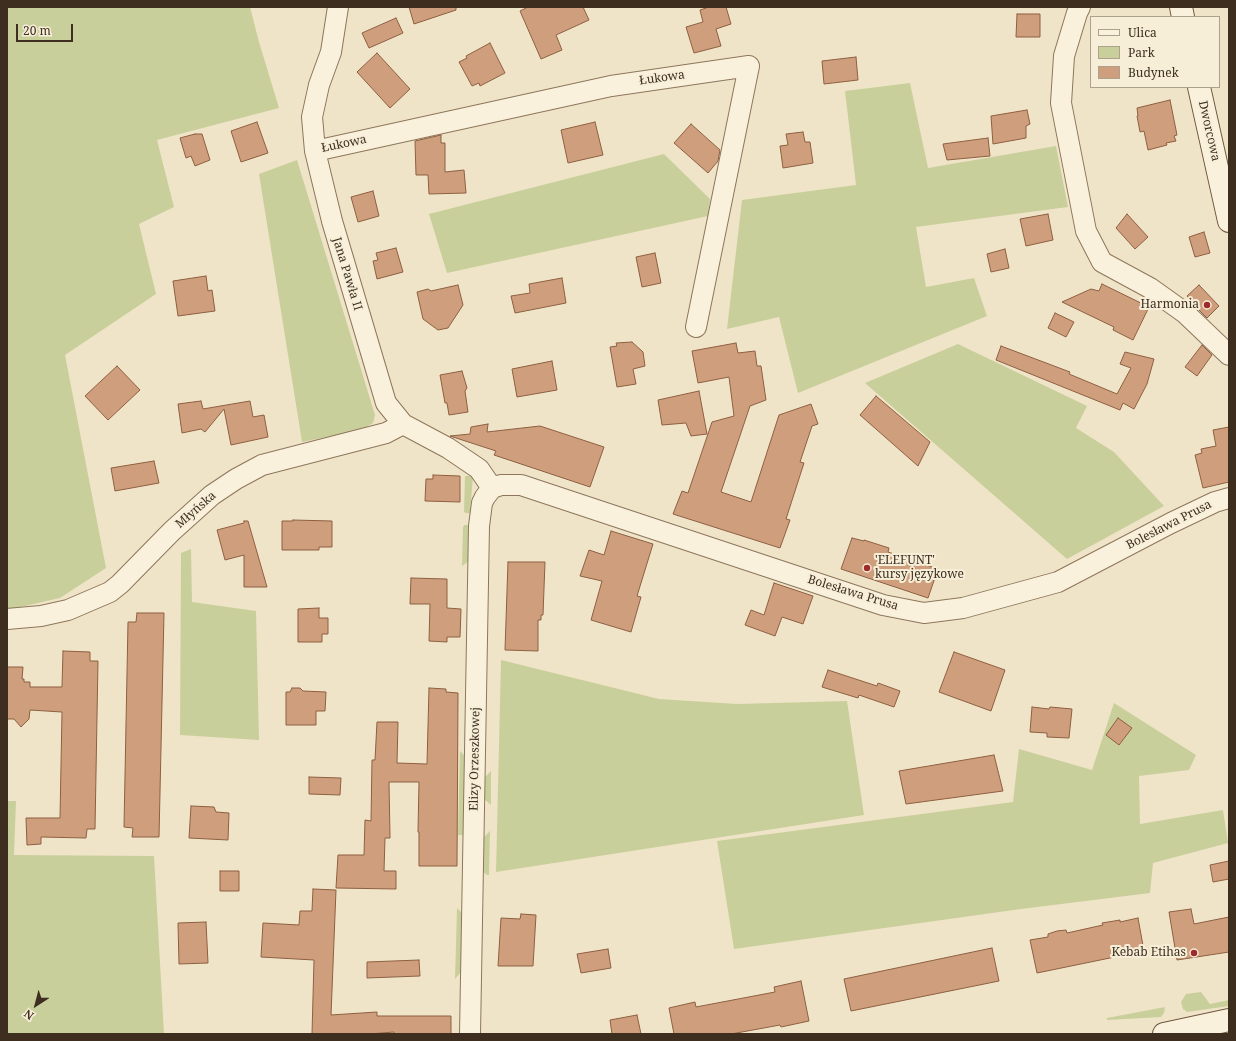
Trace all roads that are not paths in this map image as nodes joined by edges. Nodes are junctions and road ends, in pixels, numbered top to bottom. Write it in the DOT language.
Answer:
graph roads {
  1 [pos="338,7"];
  2 [pos="1080,7"];
  3 [pos="1199,88"];
  4 [pos="315,151"];
  5 [pos="1229,221"];
  6 [pos="696,327"];
  7 [pos="1229,355"];
  8 [pos="402,424"];
  9 [pos="492,488"];
  10 [pos="1229,498"];
  11 [pos="7,619"];
  12 [pos="1229,1020"];
  13 [pos="470,1034"];
  14 [pos="1164,1034"];
  1 -- 4 [label="street, Jana Pawła II"];
  2 -- 7 [label="street"];
  3 -- 5 [label="street, Dworcowa"];
  4 -- 6 [label="street, Łukowa"];
  4 -- 8 [label="street, Jana Pawła II"];
  8 -- 9 [label="street, Jana Pawła II"];
  8 -- 11 [label="street, Młyńska"];
  9 -- 10 [label="street, Bolesława Prusa"];
  9 -- 13 [label="street, Elizy Orzeszkowej"];
  12 -- 14 [label="street"];
}
